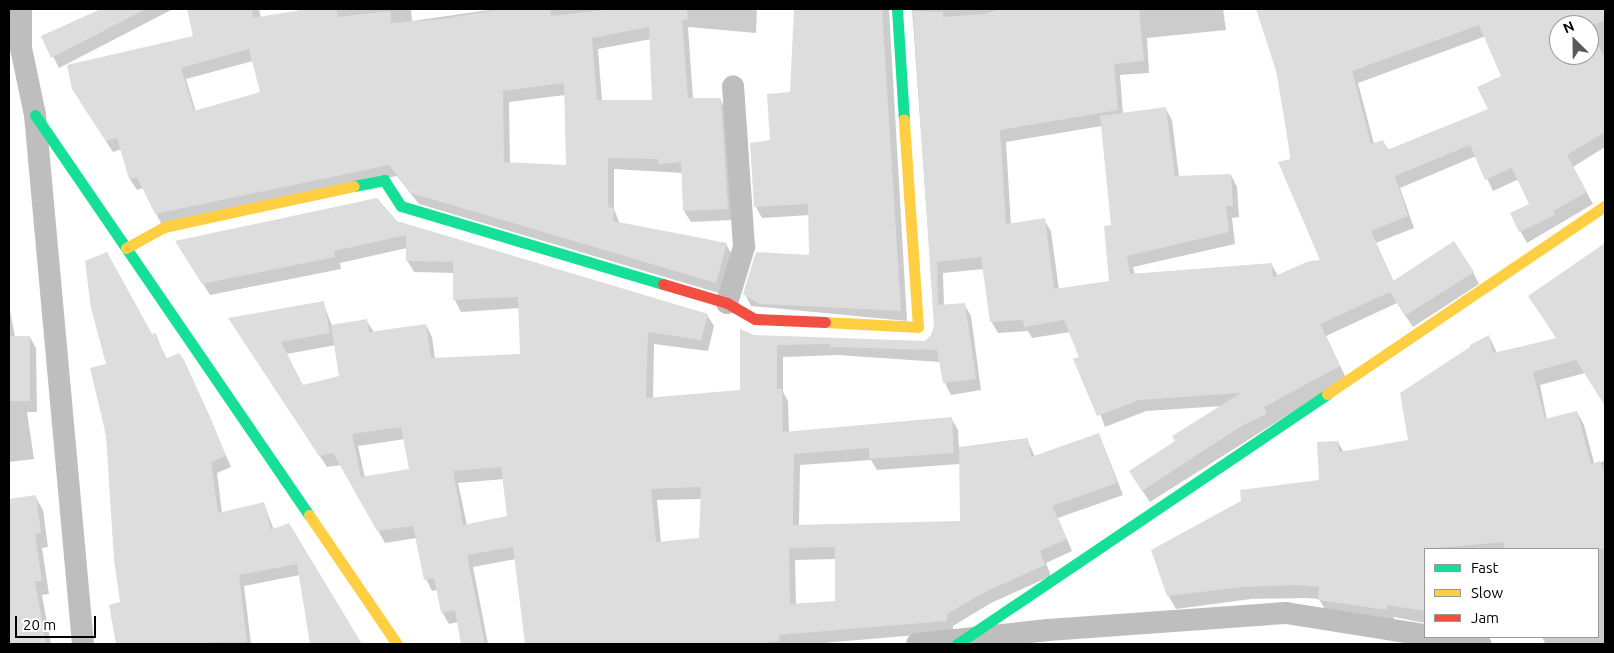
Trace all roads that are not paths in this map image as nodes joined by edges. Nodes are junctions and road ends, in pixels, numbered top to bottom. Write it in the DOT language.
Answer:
graph roads {
  1 [pos="897,9"];
  2 [pos="20,13"];
  3 [pos="733,86"];
  4 [pos="35,115"];
  5 [pos="1605,206"];
  6 [pos="126,248"];
  7 [pos="727,303"];
  8 [pos="1424,635"];
  9 [pos="1441,638"];
  10 [pos="961,642"];
  11 [pos="83,644"];
  12 [pos="397,644"];
  13 [pos="917,644"];
  14 [pos="1480,644"];
  1 -- 7 [label="street"];
  2 -- 4 [label="street"];
  3 -- 7 [label="street"];
  4 -- 6 [label="street"];
  4 -- 11 [label="street"];
  5 -- 10 [label="street"];
  6 -- 7 [label="street"];
  6 -- 12 [label="street"];
  8 -- 10 [label="street"];
  9 -- 14 [label="street"];
  10 -- 13 [label="street"];
}
